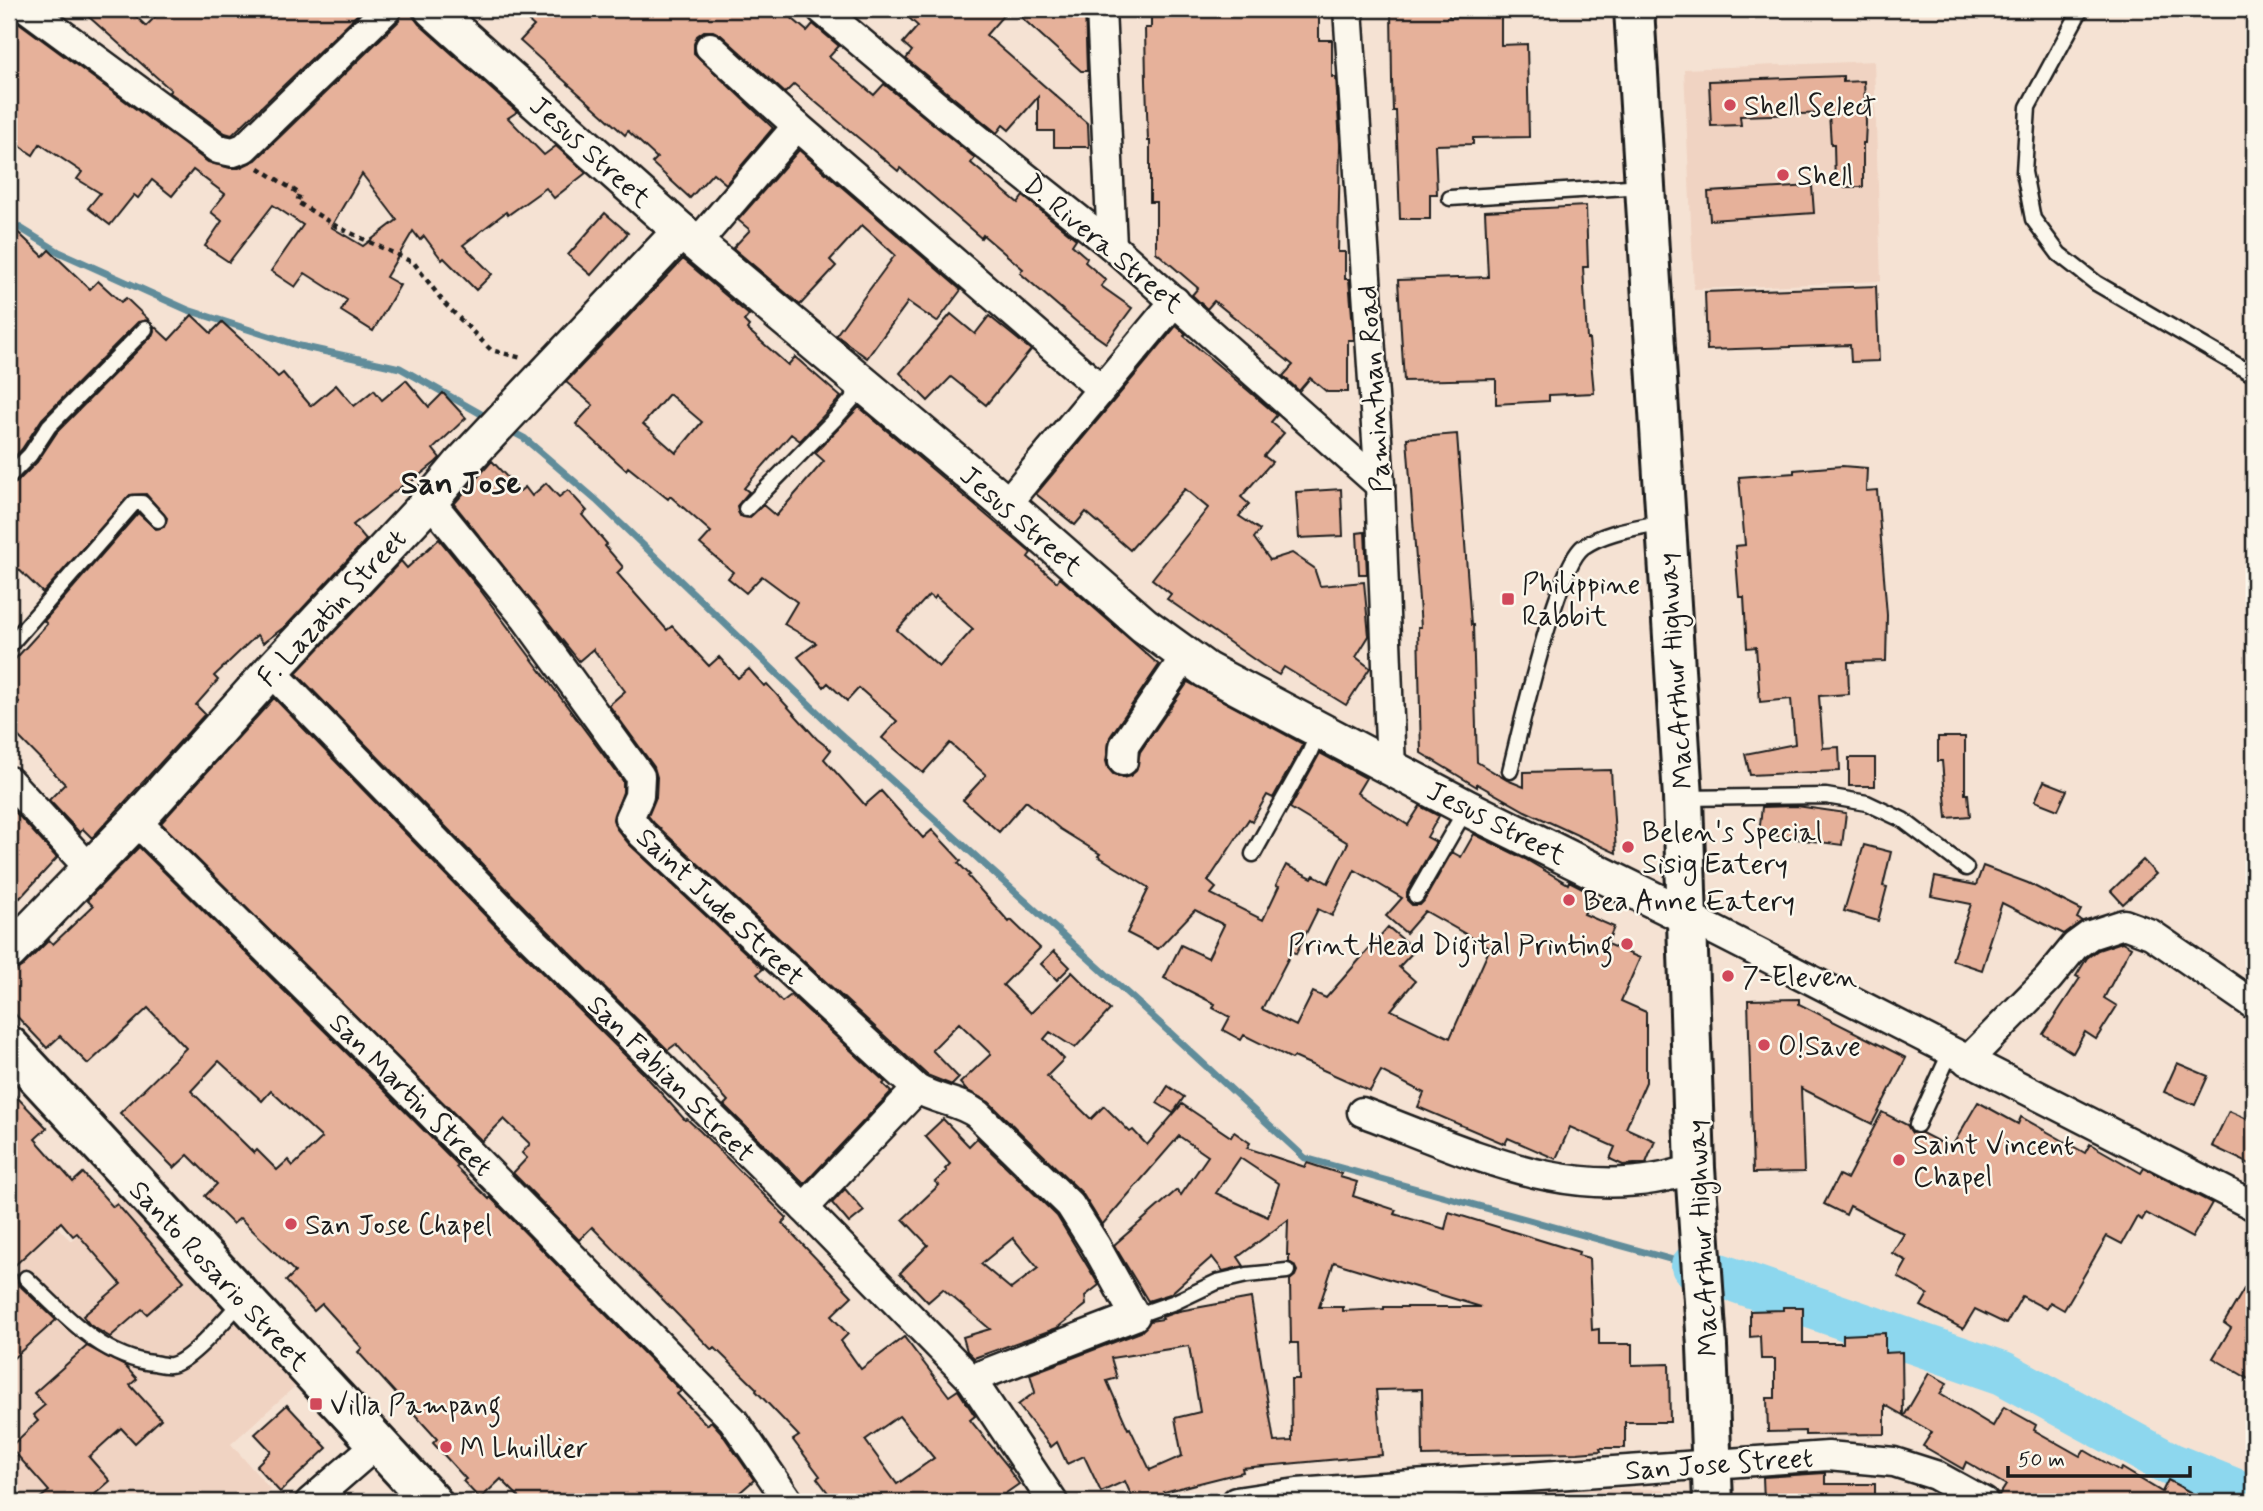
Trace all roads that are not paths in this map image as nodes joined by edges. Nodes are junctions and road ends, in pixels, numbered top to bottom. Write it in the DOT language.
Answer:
graph roads {
  1 [pos="28,9"];
  2 [pos="387,9"];
  3 [pos="432,9"];
  4 [pos="821,9"];
  5 [pos="1101,9"];
  6 [pos="1348,9"];
  7 [pos="1634,9"];
  8 [pos="2081,9"];
  9 [pos="710,47"];
  10 [pos="797,126"];
  11 [pos="1645,186"];
  12 [pos="1450,198"];
  13 [pos="689,238"];
  14 [pos="1112,246"];
  15 [pos="1175,301"];
  16 [pos="145,329"];
  17 [pos="2254,375"];
  18 [pos="865,385"];
  19 [pos="1100,388"];
  20 [pos="9,477"];
  21 [pos="1380,485"];
  22 [pos="430,501"];
  23 [pos="1006,504"];
  24 [pos="746,509"];
  25 [pos="158,520"];
  26 [pos="1664,522"];
  27 [pos="9,646"];
  28 [pos="1185,657"];
  29 [pos="271,671"];
  30 [pos="1320,730"];
  31 [pos="1123,761"];
  32 [pos="1391,769"];
  33 [pos="1510,771"];
  34 [pos="9,781"];
  35 [pos="1683,798"];
  36 [pos="1467,808"];
  37 [pos="136,821"];
  38 [pos="1252,854"];
  39 [pos="89,869"];
  40 [pos="1966,869"];
  41 [pos="1416,896"];
  42 [pos="1688,917"];
  43 [pos="9,952"];
  44 [pos="2254,1005"];
  45 [pos="11,1053"];
  46 [pos="1959,1057"];
  47 [pos="918,1089"];
  48 [pos="1362,1112"];
  49 [pos="1917,1125"];
  50 [pos="1696,1176"];
  51 [pos="2254,1206"];
  52 [pos="804,1208"];
  53 [pos="1287,1271"];
  54 [pos="26,1278"];
  55 [pos="243,1300"];
  56 [pos="1135,1316"];
  57 [pos="971,1379"];
  58 [pos="378,1443"];
  59 [pos="1711,1463"];
  60 [pos="1422,1493"];
  61 [pos="310,1502"];
  62 [pos="432,1502"];
  63 [pos="789,1502"];
  64 [pos="1053,1502"];
  65 [pos="1236,1502"];
  66 [pos="1713,1502"];
  67 [pos="1984,1502"];
  1 -- 2 [label="street"];
  3 -- 13 [label="street, Jesus Street"];
  4 -- 14 [label="street, D. Rivera Street"];
  5 -- 14 [label="street"];
  6 -- 21 [label="street, Pamintuan Road"];
  7 -- 11 [label="main road, MacArthur Highway"];
  8 -- 17 [label="lane"];
  9 -- 10 [label="street"];
  10 -- 13 [label="street"];
  10 -- 19 [label="street"];
  11 -- 12 [label="lane"];
  11 -- 26 [label="main road, MacArthur Highway"];
  13 -- 18 [label="street, Jesus Street"];
  13 -- 22 [label="street, F. Lazatin Street"];
  14 -- 15 [label="street, D. Rivera Street"];
  15 -- 19 [label="street"];
  15 -- 21 [label="street, D. Rivera Street"];
  16 -- 20 [label="lane"];
  18 -- 23 [label="street, Jesus Street"];
  18 -- 24 [label="lane"];
  19 -- 23 [label="street"];
  21 -- 32 [label="street, Pamintuan Road"];
  22 -- 29 [label="street, F. Lazatin Street"];
  22 -- 47 [label="street, Saint Jude Street"];
  23 -- 28 [label="street, Jesus Street"];
  25 -- 27 [label="lane"];
  26 -- 33 [label="lane"];
  26 -- 35 [label="main road, MacArthur Highway"];
  28 -- 30 [label="street, Jesus Street"];
  28 -- 31 [label="street"];
  29 -- 37 [label="street, F. Lazatin Street"];
  29 -- 52 [label="street, San Fabian Street"];
  30 -- 32 [label="street, Jesus Street"];
  30 -- 38 [label="lane"];
  32 -- 36 [label="street, Jesus Street"];
  34 -- 39 [label="street"];
  35 -- 40 [label="lane"];
  35 -- 42 [label="main road, MacArthur Highway"];
  36 -- 41 [label="lane"];
  36 -- 42 [label="street, Jesus Street"];
  37 -- 39 [label="street, F. Lazatin Street"];
  37 -- 63 [label="street, San Martin Street"];
  39 -- 43 [label="street, F. Lazatin Street"];
  42 -- 46 [label="street"];
  42 -- 50 [label="main road, MacArthur Highway"];
  44 -- 46 [label="street"];
  45 -- 55 [label="main road, Santo Rosario Street"];
  46 -- 49 [label="lane"];
  46 -- 51 [label="street"];
  47 -- 52 [label="street"];
  47 -- 56 [label="street"];
  48 -- 50 [label="street"];
  50 -- 59 [label="main road, MacArthur Highway"];
  52 -- 57 [label="street, San Fabian Street"];
  53 -- 56 [label="lane"];
  54 -- 55 [label="lane"];
  55 -- 58 [label="main road, Santo Rosario Street"];
  56 -- 57 [label="street"];
  57 -- 64 [label="street, San Fabian Street"];
  58 -- 61 [label="street"];
  58 -- 62 [label="main road, Santo Rosario Street"];
  59 -- 60 [label="street, San Jose Street"];
  59 -- 66 [label="main road, MacArthur Highway"];
  59 -- 67 [label="street, San Jose Street"];
  60 -- 65 [label="street, San Jose Street"];
}
